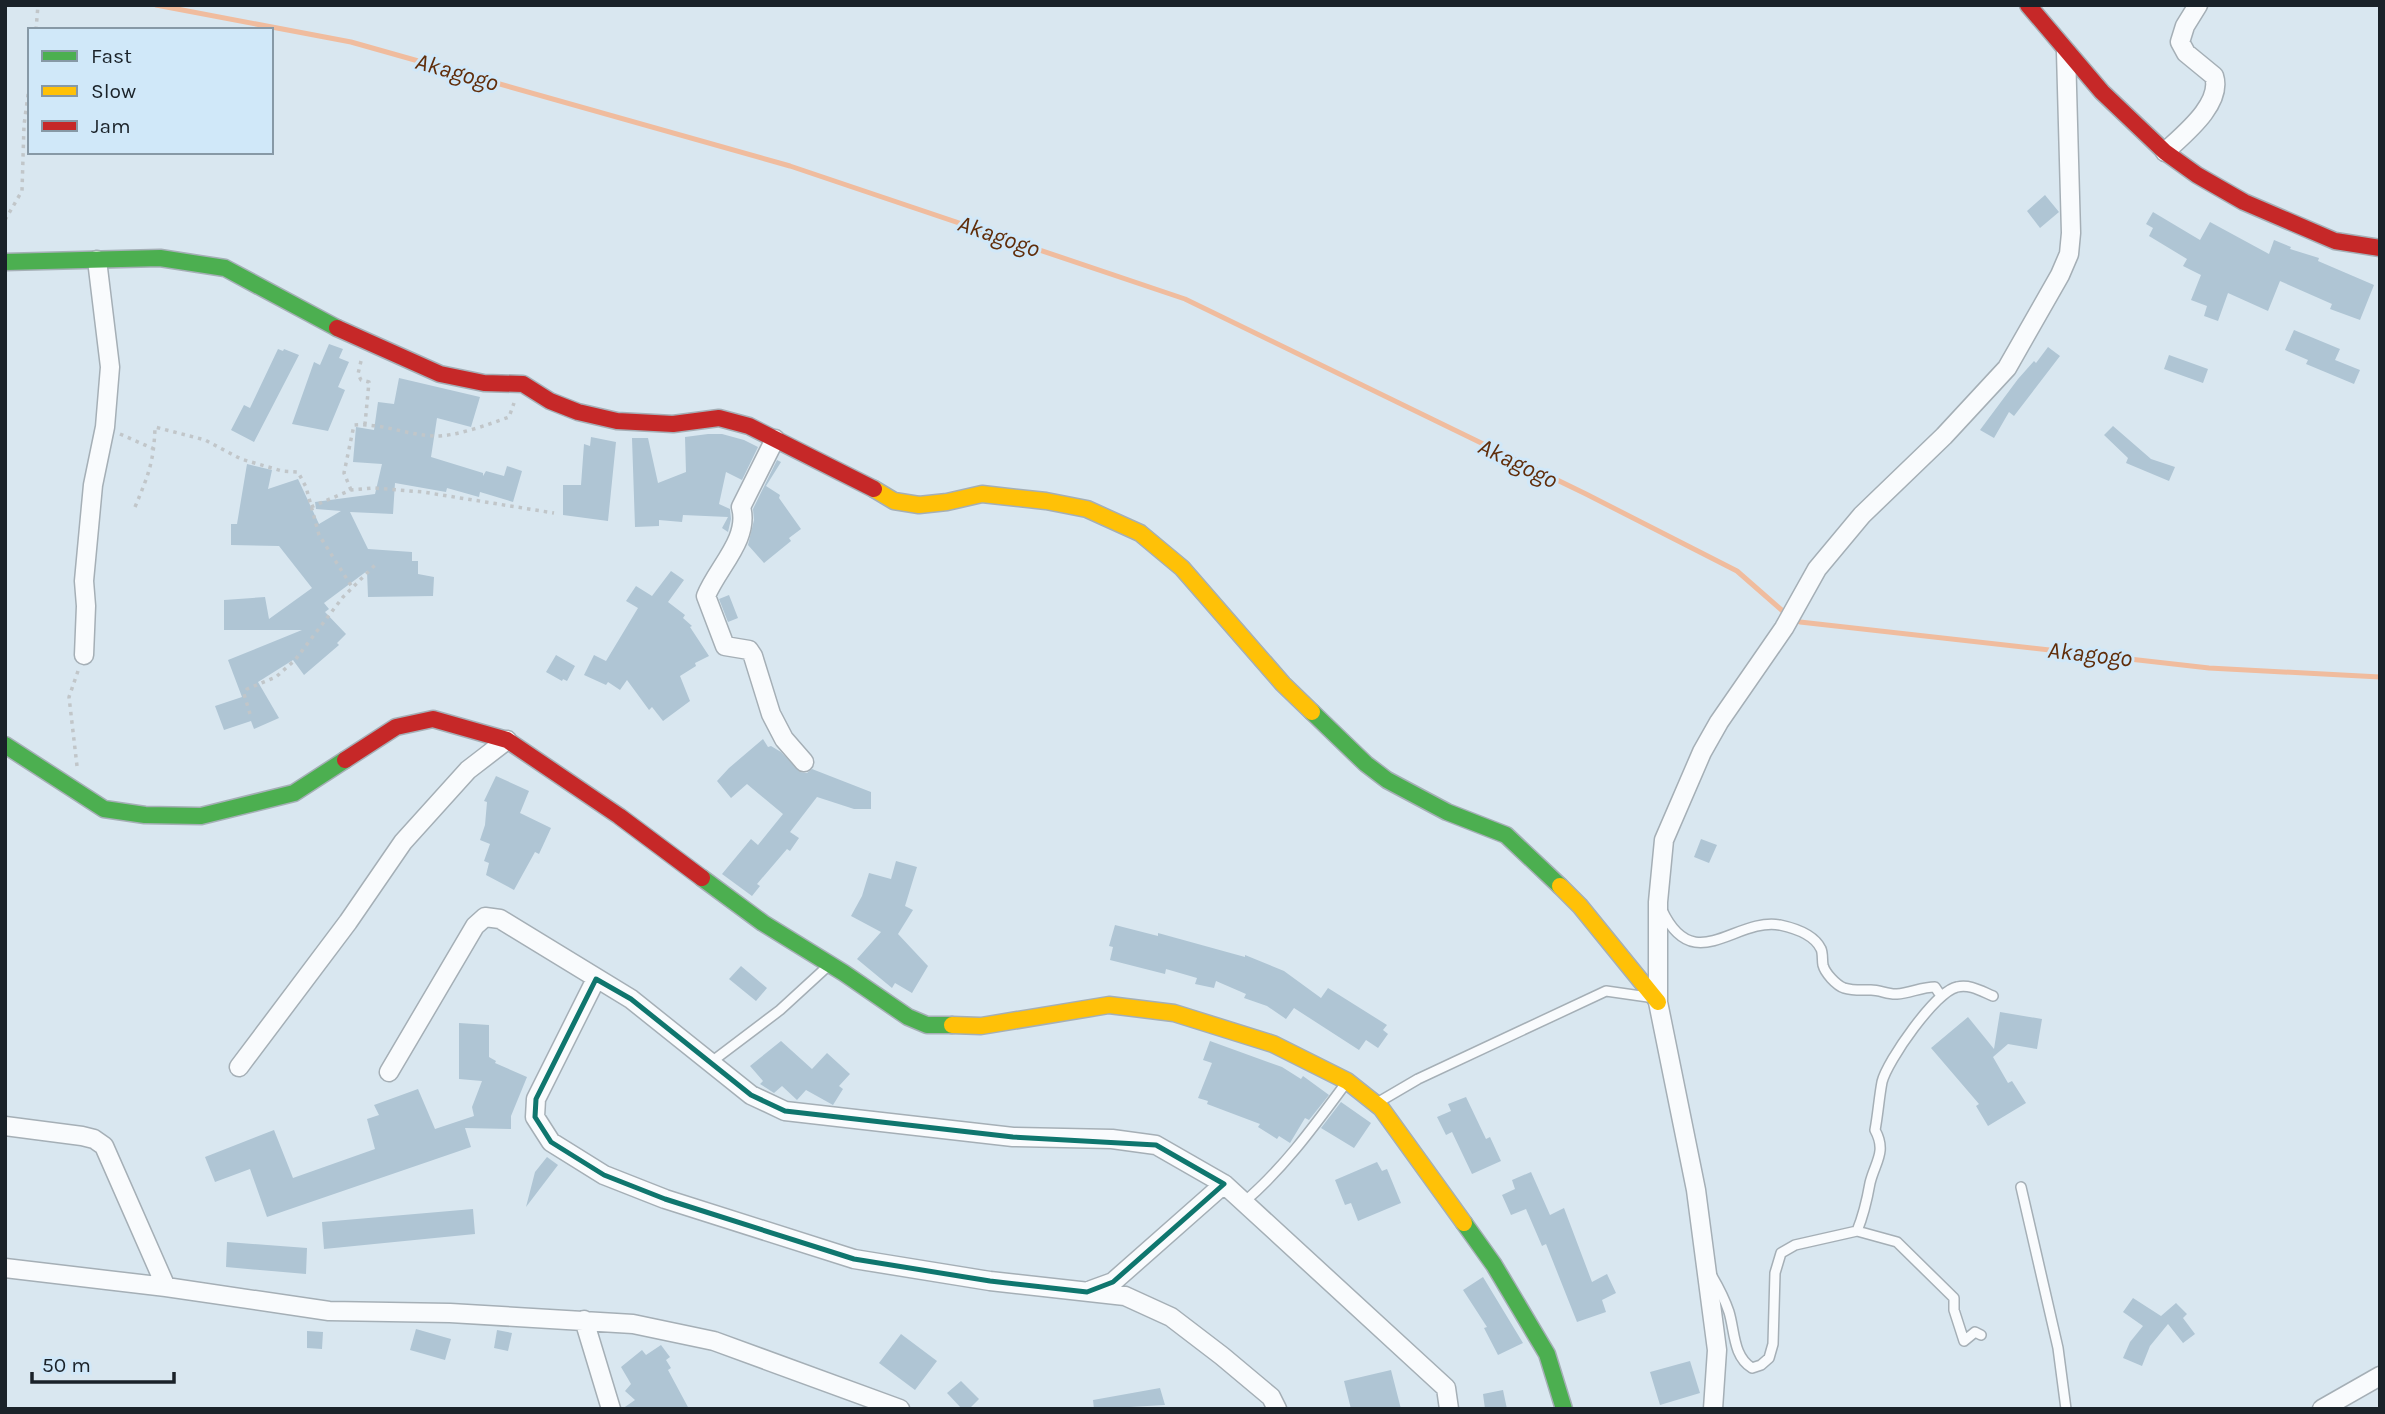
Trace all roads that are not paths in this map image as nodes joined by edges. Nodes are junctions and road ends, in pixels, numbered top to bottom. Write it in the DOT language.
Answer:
graph roads {
  1 [pos="2028,5"];
  2 [pos="2198,5"];
  3 [pos="2066,52"];
  4 [pos="2165,152"];
  5 [pos="2380,248"];
  6 [pos="97,260"];
  7 [pos="5,262"];
  8 [pos="775,439"];
  9 [pos="84,655"];
  10 [pos="507,740"];
  11 [pos="5,745"];
  12 [pos="804,762"];
  13 [pos="1658,902"];
  14 [pos="829,965"];
  15 [pos="596,979"];
  16 [pos="1941,996"];
  17 [pos="1993,996"];
  18 [pos="1657,1000"];
  19 [pos="710,1063"];
  20 [pos="239,1067"];
  21 [pos="389,1072"];
  22 [pos="1347,1081"];
  23 [pos="1375,1104"];
  24 [pos="5,1126"];
  25 [pos="1224,1184"];
  26 [pos="2021,1187"];
  27 [pos="1244,1202"];
  28 [pos="1857,1231"];
  29 [pos="1706,1266"];
  30 [pos="5,1268"];
  31 [pos="1113,1282"];
  32 [pos="166,1287"];
  33 [pos="1087,1292"];
  34 [pos="1125,1296"];
  35 [pos="584,1320"];
  36 [pos="1981,1335"];
  37 [pos="2380,1376"];
  38 [pos="611,1409"];
  39 [pos="900,1409"];
  40 [pos="1277,1409"];
  41 [pos="1449,1409"];
  42 [pos="1564,1409"];
  43 [pos="1713,1409"];
  44 [pos="2066,1409"];
  45 [pos="2322,1409"];
  1 -- 3 [label="street"];
  2 -- 4 [label="street"];
  3 -- 4 [label="street"];
  3 -- 13 [label="street"];
  4 -- 5 [label="street"];
  6 -- 7 [label="street"];
  6 -- 8 [label="street"];
  6 -- 9 [label="street"];
  8 -- 12 [label="street"];
  8 -- 18 [label="street"];
  10 -- 11 [label="street"];
  10 -- 14 [label="street"];
  10 -- 20 [label="street"];
  13 -- 16 [label="lane"];
  13 -- 18 [label="street"];
  14 -- 19 [label="lane"];
  14 -- 22 [label="street"];
  15 -- 19 [label="street"];
  15 -- 21 [label="street"];
  15 -- 33 [label="street"];
  16 -- 17 [label="lane"];
  16 -- 28 [label="lane"];
  18 -- 23 [label="lane"];
  18 -- 29 [label="street"];
  19 -- 25 [label="street"];
  22 -- 23 [label="street"];
  22 -- 27 [label="lane"];
  23 -- 42 [label="street"];
  24 -- 32 [label="street"];
  25 -- 27 [label="street"];
  25 -- 31 [label="street"];
  26 -- 44 [label="lane"];
  27 -- 41 [label="street"];
  28 -- 29 [label="lane"];
  28 -- 36 [label="lane"];
  29 -- 43 [label="street"];
  30 -- 32 [label="street"];
  31 -- 33 [label="street"];
  31 -- 34 [label="street"];
  32 -- 35 [label="street"];
  33 -- 34 [label="street"];
  34 -- 40 [label="street"];
  35 -- 38 [label="street"];
  35 -- 39 [label="street"];
  37 -- 45 [label="street"];
}
